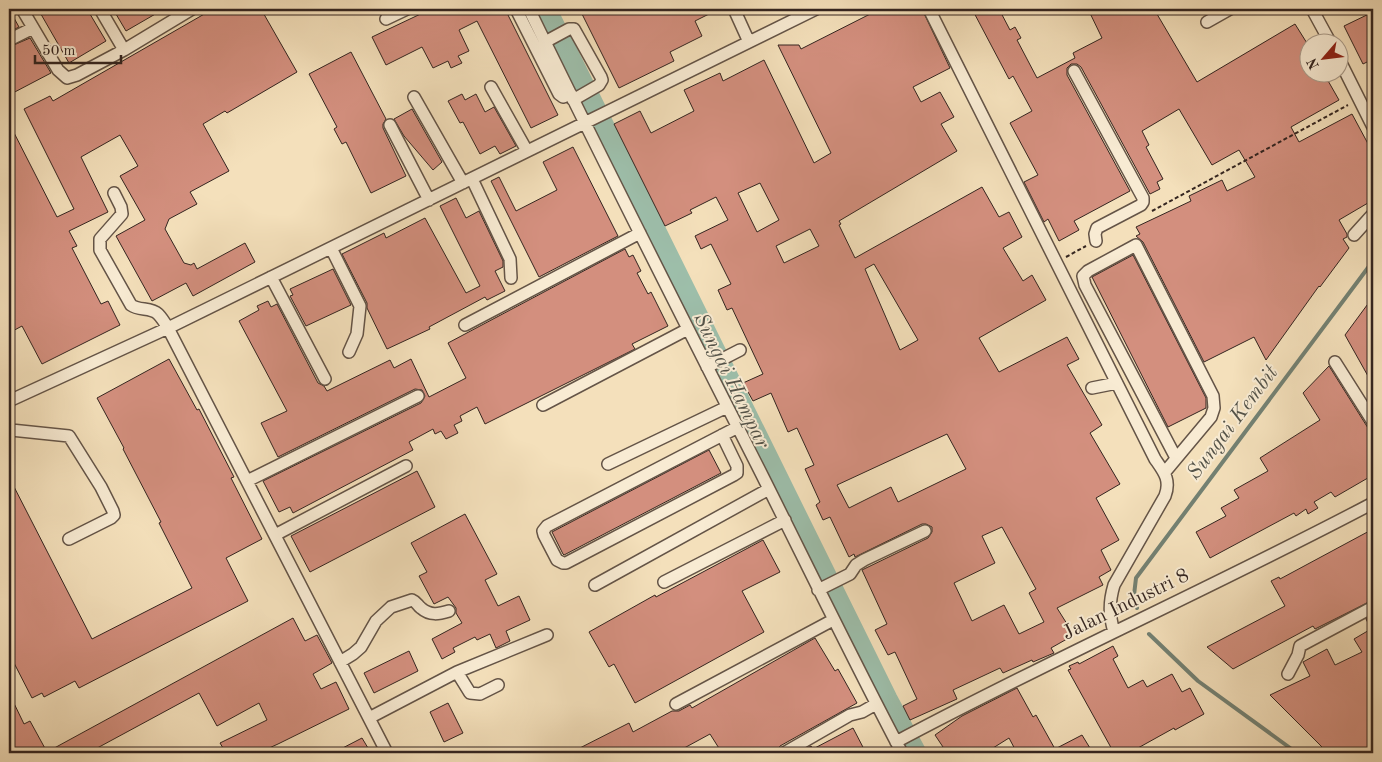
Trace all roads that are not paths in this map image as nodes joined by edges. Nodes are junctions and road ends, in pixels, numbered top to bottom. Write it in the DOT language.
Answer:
graph roads {
  1 [pos="22,9"];
  2 [pos="100,9"];
  3 [pos="192,9"];
  4 [pos="408,9"];
  5 [pos="516,9"];
  6 [pos="529,9"];
  7 [pos="734,9"];
  8 [pos="816,9"];
  9 [pos="929,9"];
  10 [pos="1230,9"];
  11 [pos="1312,9"];
  12 [pos="386,19"];
  13 [pos="1207,22"];
  14 [pos="33,28"];
  15 [pos="1325,32"];
  16 [pos="9,40"];
  17 [pos="548,40"];
  18 [pos="749,42"];
  19 [pos="124,50"];
  20 [pos="1074,71"];
  21 [pos="1350,81"];
  22 [pos="491,87"];
  23 [pos="575,96"];
  24 [pos="414,97"];
  25 [pos="588,121"];
  26 [pos="390,125"];
  27 [pos="1373,127"];
  28 [pos="527,152"];
  29 [pos="467,181"];
  30 [pos="114,193"];
  31 [pos="430,200"];
  32 [pos="1373,214"];
  33 [pos="640,233"];
  34 [pos="1354,235"];
  35 [pos="1096,241"];
  36 [pos="331,248"];
  37 [pos="271,277"];
  38 [pos="511,278"];
  39 [pos="465,325"];
  40 [pos="168,328"];
  41 [pos="688,329"];
  42 [pos="740,350"];
  43 [pos="349,352"];
  44 [pos="1335,362"];
  45 [pos="714,363"];
  46 [pos="325,379"];
  47 [pos="1118,383"];
  48 [pos="1092,388"];
  49 [pos="418,396"];
  50 [pos="9,401"];
  51 [pos="543,405"];
  52 [pos="727,407"];
  53 [pos="1373,422"];
  54 [pos="738,427"];
  55 [pos="9,428"];
  56 [pos="722,435"];
  57 [pos="1176,458"];
  58 [pos="608,464"];
  59 [pos="406,466"];
  60 [pos="1165,472"];
  61 [pos="247,481"];
  62 [pos="769,489"];
  63 [pos="1373,503"];
  64 [pos="785,520"];
  65 [pos="925,531"];
  66 [pos="275,535"];
  67 [pos="69,539"];
  68 [pos="664,582"];
  69 [pos="595,585"];
  70 [pos="821,589"];
  71 [pos="1373,607"];
  72 [pos="449,611"];
  73 [pos="833,620"];
  74 [pos="1114,632"];
  75 [pos="547,635"];
  76 [pos="340,662"];
  77 [pos="457,672"];
  78 [pos="1288,674"];
  79 [pos="498,685"];
  80 [pos="676,704"];
  81 [pos="876,704"];
  82 [pos="369,718"];
  83 [pos="898,741"];
  84 [pos="387,753"];
  85 [pos="784,753"];
  86 [pos="902,753"];
  1 -- 14 [label="street"];
  2 -- 19 [label="street"];
  3 -- 19 [label="street"];
  4 -- 12 [label="street"];
  5 -- 23 [label="street"];
  6 -- 17 [label="street"];
  7 -- 18 [label="street"];
  8 -- 18 [label="street"];
  9 -- 47 [label="street"];
  10 -- 13 [label="street"];
  11 -- 15 [label="street"];
  14 -- 16 [label="street"];
  14 -- 19 [label="street"];
  17 -- 23 [label="street"];
  17 -- 23 [label="street"];
  18 -- 25 [label="street"];
  20 -- 35 [label="street"];
  21 -- 27 [label="street"];
  22 -- 28 [label="street"];
  23 -- 25 [label="street"];
  24 -- 29 [label="street"];
  25 -- 28 [label="street"];
  25 -- 33 [label="street"];
  26 -- 31 [label="street"];
  28 -- 29 [label="street"];
  29 -- 31 [label="street"];
  29 -- 38 [label="street"];
  30 -- 40 [label="street"];
  31 -- 36 [label="street"];
  32 -- 34 [label="street"];
  33 -- 39 [label="street"];
  33 -- 41 [label="street"];
  36 -- 37 [label="street"];
  36 -- 43 [label="street"];
  37 -- 40 [label="street"];
  37 -- 46 [label="street"];
  40 -- 50 [label="street"];
  40 -- 61 [label="street"];
  41 -- 45 [label="street"];
  41 -- 51 [label="street"];
  42 -- 45 [label="street"];
  44 -- 53 [label="street"];
  45 -- 52 [label="street"];
  47 -- 48 [label="street"];
  47 -- 60 [label="street"];
  49 -- 61 [label="street"];
  52 -- 54 [label="street"];
  52 -- 58 [label="street"];
  54 -- 56 [label="street"];
  54 -- 62 [label="street"];
  55 -- 67 [label="street"];
  56 -- 56 [label="street"];
  57 -- 57 [label="street"];
  57 -- 60 [label="street"];
  59 -- 66 [label="street"];
  60 -- 74 [label="street"];
  61 -- 66 [label="street"];
  62 -- 64 [label="street"];
  62 -- 69 [label="street"];
  63 -- 74 [label="street, Jalan Industri 8"];
  64 -- 68 [label="street"];
  64 -- 70 [label="street"];
  65 -- 70 [label="street"];
  66 -- 76 [label="street"];
  70 -- 73 [label="street"];
  71 -- 78 [label="street"];
  72 -- 76 [label="street"];
  73 -- 80 [label="street"];
  73 -- 81 [label="street"];
  74 -- 83 [label="street, Jalan Industri 8"];
  75 -- 77 [label="street"];
  76 -- 82 [label="street"];
  77 -- 79 [label="street"];
  77 -- 82 [label="street"];
  81 -- 83 [label="street"];
  81 -- 85 [label="street"];
  82 -- 84 [label="street"];
  83 -- 86 [label="street"];
}
